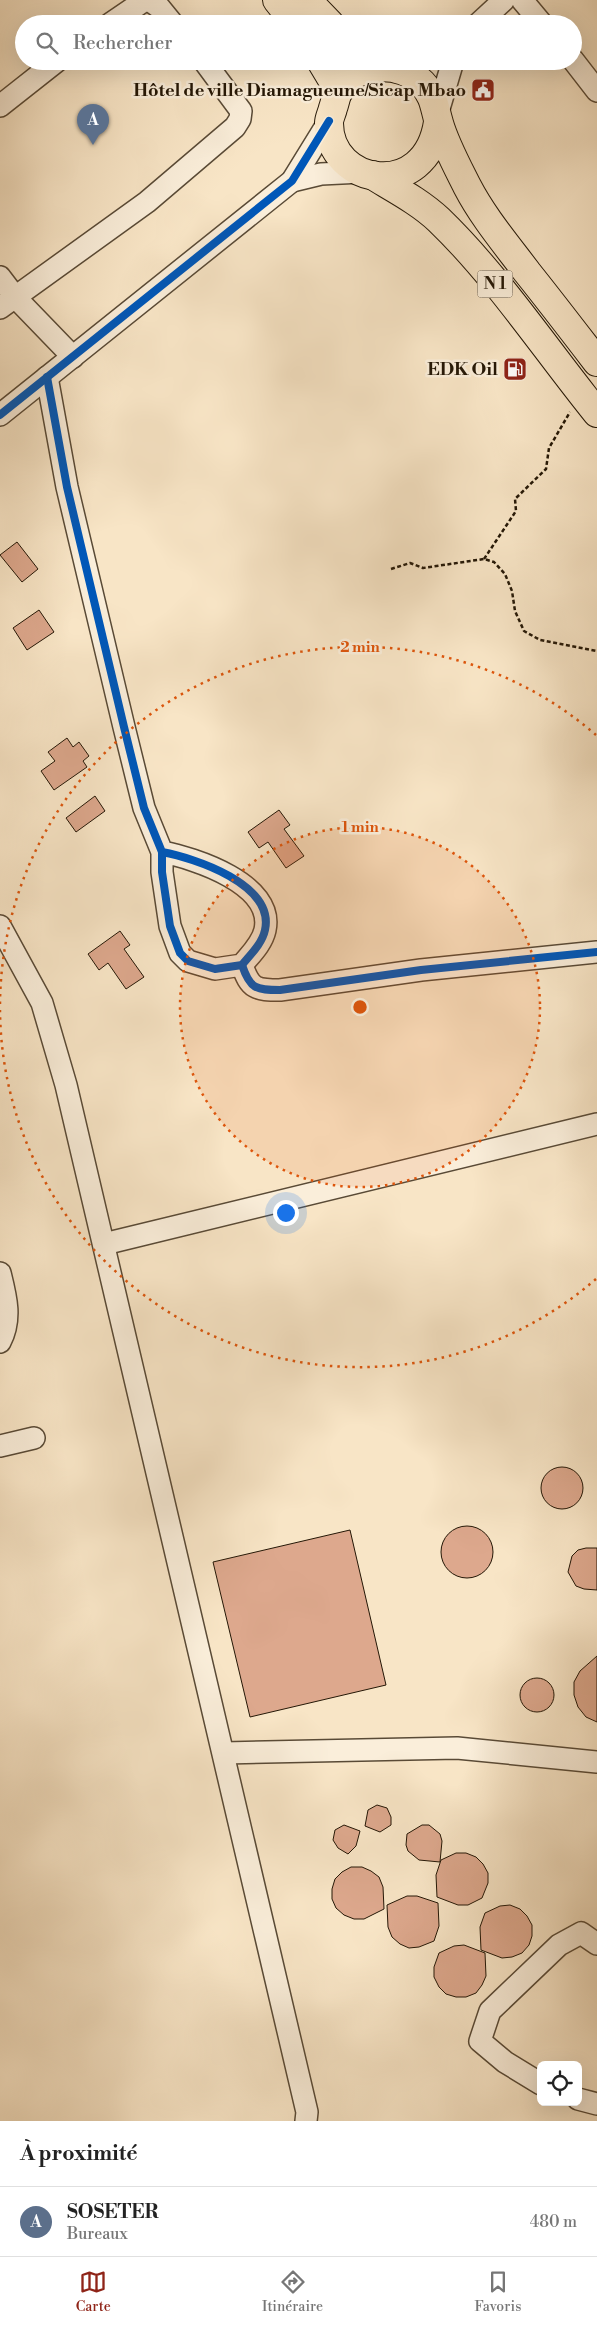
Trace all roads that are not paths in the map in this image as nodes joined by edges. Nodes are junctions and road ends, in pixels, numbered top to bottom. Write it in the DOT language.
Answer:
graph roads {
  1 [pos="147,0"];
  2 [pos="277,0"];
  3 [pos="307,0"];
  4 [pos="504,0"];
  5 [pos="522,0"];
  6 [pos="124,15"];
  7 [pos="166,15"];
  8 [pos="289,15"];
  9 [pos="321,15"];
  10 [pos="488,15"];
  11 [pos="534,15"];
  12 [pos="584,64"];
  13 [pos="46,70"];
  14 [pos="211,70"];
  15 [pos="326,70"];
  16 [pos="366,70"];
  17 [pos="403,70"];
  18 [pos="451,70"];
  19 [pos="338,90"];
  20 [pos="597,91"];
  21 [pos="0,106"];
  22 [pos="438,117"];
  23 [pos="329,121"];
  24 [pos="367,174"];
  25 [pos="292,182"];
  26 [pos="0,277"];
  27 [pos="8,303"];
  28 [pos="73,357"];
  29 [pos="597,362"];
  30 [pos="47,378"];
  31 [pos="589,403"];
  32 [pos="0,415"];
  33 [pos="162,852"];
  34 [pos="0,926"];
  35 [pos="597,952"];
  36 [pos="242,965"];
  37 [pos="597,1124"];
  38 [pos="104,1244"];
  39 [pos="0,1273"];
  40 [pos="0,1342"];
  41 [pos="34,1438"];
  42 [pos="0,1446"];
  43 [pos="224,1753"];
  44 [pos="597,1762"];
  45 [pos="597,1944"];
  46 [pos="537,2082"];
  47 [pos="582,2100"];
  48 [pos="597,2104"];
  49 [pos="306,2121"];
  1 -- 6 [label="street"];
  1 -- 7 [label="street"];
  2 -- 8 [label="highway"];
  3 -- 9 [label="highway"];
  4 -- 10 [label="street"];
  5 -- 11 [label="street"];
  12 -- 20 [label="street"];
  13 -- 21 [label="street"];
  14 -- 27 [label="street"];
  15 -- 19 [label="highway"];
  16 -- 19 [label="highway, N 1"];
  17 -- 22 [label="highway, N 1"];
  18 -- 22 [label="street"];
  19 -- 23 [label="highway, N 1"];
  22 -- 24 [label="highway"];
  22 -- 29 [label="highway, N 1"];
  23 -- 24 [label="highway, N 1"];
  23 -- 25 [label="street"];
  24 -- 25 [label="street"];
  24 -- 31 [label="highway, N 1"];
  25 -- 28 [label="street"];
  26 -- 27 [label="street"];
  27 -- 28 [label="street"];
  28 -- 30 [label="street"];
  30 -- 32 [label="street"];
  30 -- 33 [label="street"];
  33 -- 36 [label="street"];
  33 -- 36 [label="street"];
  34 -- 38 [label="street"];
  35 -- 36 [label="street"];
  37 -- 38 [label="street"];
  38 -- 43 [label="street"];
  39 -- 40 [label="street"];
  41 -- 42 [label="street"];
  43 -- 44 [label="street"];
  43 -- 49 [label="street"];
  45 -- 46 [label="street"];
  47 -- 48 [label="street"];
}
